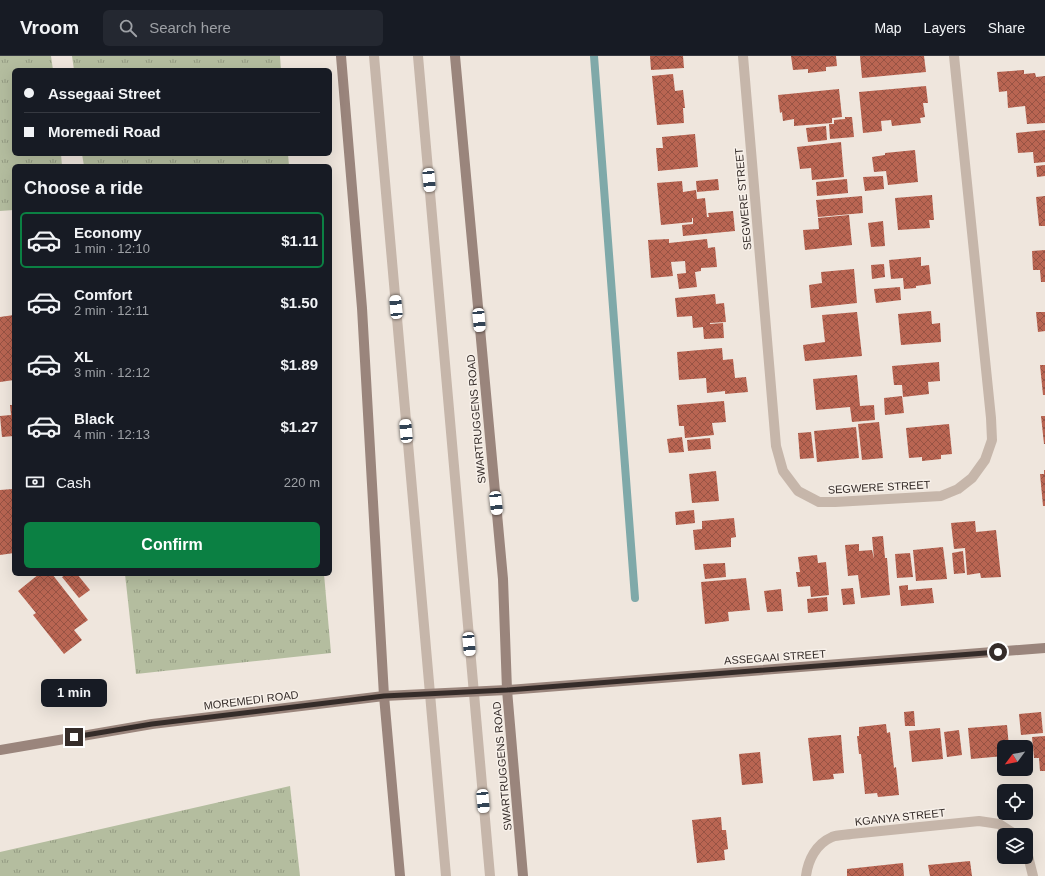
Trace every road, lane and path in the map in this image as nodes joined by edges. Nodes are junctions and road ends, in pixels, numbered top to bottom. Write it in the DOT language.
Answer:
graph roads {
  1 [pos="341,56"];
  2 [pos="374,56"];
  3 [pos="418,56"];
  4 [pos="455,56"];
  5 [pos="743,56"];
  6 [pos="954,56"];
  7 [pos="1045,648"];
  8 [pos="507,690"];
  9 [pos="473,692"];
  10 [pos="430,694"];
  11 [pos="384,696"];
  12 [pos="0,750"];
  13 [pos="1005,828"];
  14 [pos="1029,864"];
  15 [pos="400,876"];
  16 [pos="446,876"];
  17 [pos="490,876"];
  18 [pos="523,876"];
  19 [pos="806,876"];
  20 [pos="1032,876"];
  1 -- 11 [label="main road"];
  2 -- 10 [label="street"];
  3 -- 9 [label="street"];
  4 -- 8 [label="main road, SWARTRUGGENS ROAD"];
  5 -- 6 [label="street, SEGWERE STREET"];
  7 -- 8 [label="main road, ASSEGAAI STREET"];
  8 -- 9 [label="main road, MOREMEDI ROAD"];
  8 -- 18 [label="main road, SWARTRUGGENS ROAD"];
  9 -- 10 [label="main road, MOREMEDI ROAD"];
  9 -- 17 [label="street"];
  10 -- 11 [label="main road, MOREMEDI ROAD"];
  10 -- 16 [label="street"];
  11 -- 12 [label="main road, MOREMEDI ROAD"];
  11 -- 15 [label="main road"];
  13 -- 19 [label="street, KGANYA STREET"];
  14 -- 20 [label="street"];
}
